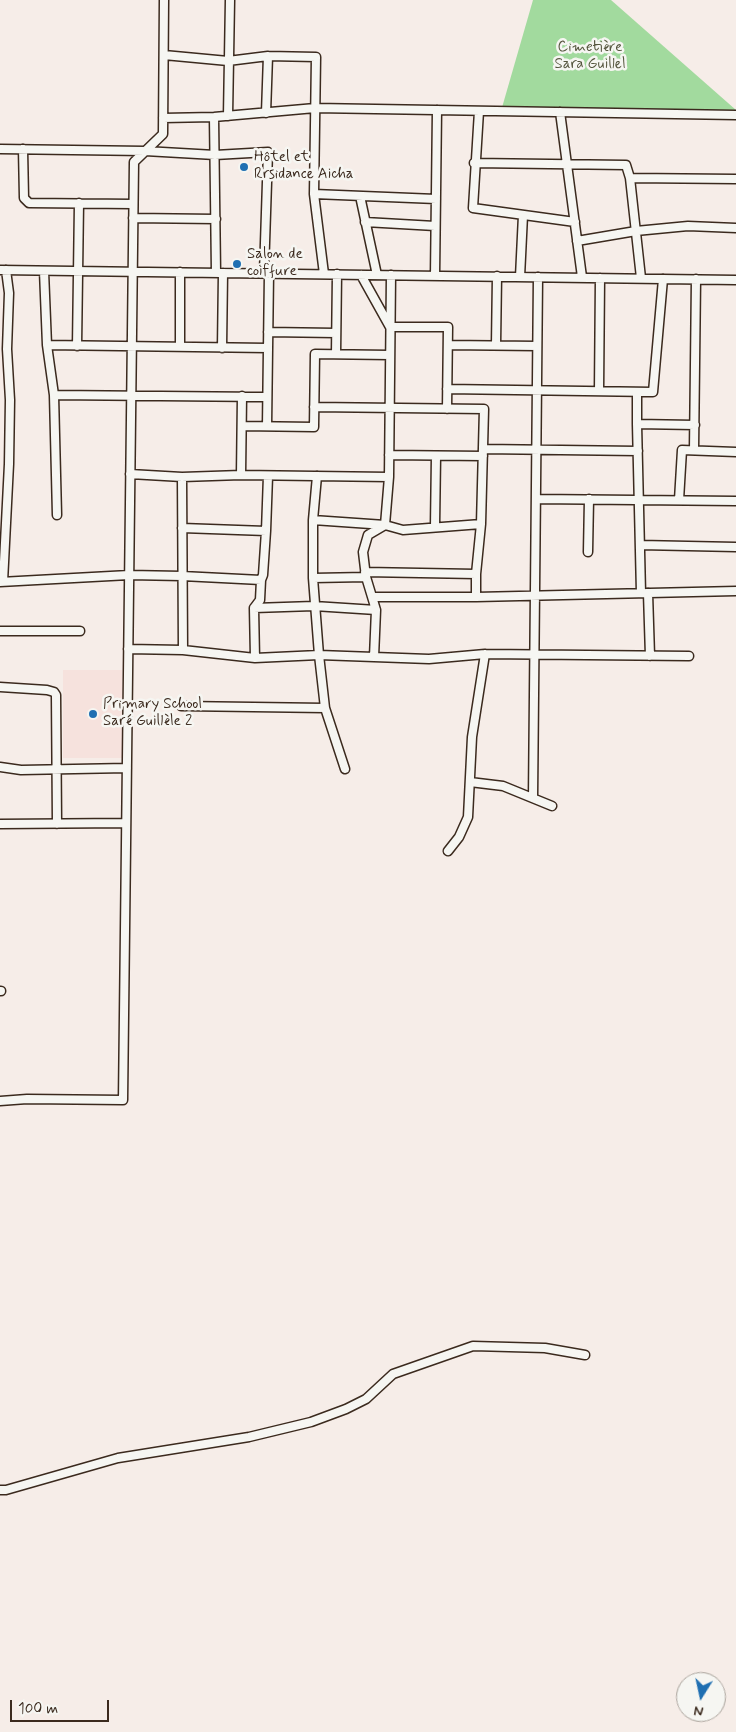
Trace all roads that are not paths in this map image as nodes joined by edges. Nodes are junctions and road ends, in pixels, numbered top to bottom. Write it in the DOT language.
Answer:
graph roads {
  1 [pos="164,0"];
  2 [pos="230,0"];
  3 [pos="164,54"];
  4 [pos="268,56"];
  5 [pos="228,61"];
  6 [pos="316,108"];
  7 [pos="436,110"];
  8 [pos="479,111"];
  9 [pos="560,112"];
  10 [pos="266,113"];
  11 [pos="736,115"];
  12 [pos="228,116"];
  13 [pos="214,117"];
  14 [pos="163,118"];
  15 [pos="0,149"];
  16 [pos="23,149"];
  17 [pos="145,151"];
  18 [pos="215,155"];
  19 [pos="474,164"];
  20 [pos="567,165"];
  21 [pos="630,178"];
  22 [pos="736,180"];
  23 [pos="314,194"];
  24 [pos="360,196"];
  25 [pos="436,199"];
  26 [pos="79,203"];
  27 [pos="133,204"];
  28 [pos="523,215"];
  29 [pos="133,218"];
  30 [pos="216,219"];
  31 [pos="366,222"];
  32 [pos="575,222"];
  33 [pos="435,226"];
  34 [pos="736,228"];
  35 [pos="636,231"];
  36 [pos="577,241"];
  37 [pos="3,270"];
  38 [pos="44,270"];
  39 [pos="78,271"];
  40 [pos="132,272"];
  41 [pos="180,272"];
  42 [pos="219,273"];
  43 [pos="266,274"];
  44 [pos="324,274"];
  45 [pos="337,274"];
  46 [pos="361,275"];
  47 [pos="377,275"];
  48 [pos="391,275"];
  49 [pos="435,276"];
  50 [pos="497,276"];
  51 [pos="520,277"];
  52 [pos="538,277"];
  53 [pos="582,278"];
  54 [pos="600,278"];
  55 [pos="641,278"];
  56 [pos="663,279"];
  57 [pos="696,279"];
  58 [pos="736,280"];
  59 [pos="390,327"];
  60 [pos="268,332"];
  61 [pos="336,333"];
  62 [pos="448,344"];
  63 [pos="47,345"];
  64 [pos="496,345"];
  65 [pos="78,346"];
  66 [pos="132,346"];
  67 [pos="538,346"];
  68 [pos="180,347"];
  69 [pos="222,348"];
  70 [pos="268,348"];
  71 [pos="336,354"];
  72 [pos="390,354"];
  73 [pos="447,389"];
  74 [pos="537,390"];
  75 [pos="599,391"];
  76 [pos="638,392"];
  77 [pos="54,395"];
  78 [pos="131,396"];
  79 [pos="242,396"];
  80 [pos="267,397"];
  81 [pos="314,407"];
  82 [pos="389,408"];
  83 [pos="447,409"];
  84 [pos="637,424"];
  85 [pos="695,425"];
  86 [pos="242,426"];
  87 [pos="267,426"];
  88 [pos="536,450"];
  89 [pos="694,450"];
  90 [pos="638,451"];
  91 [pos="736,452"];
  92 [pos="483,453"];
  93 [pos="389,455"];
  94 [pos="436,456"];
  95 [pos="130,474"];
  96 [pos="241,475"];
  97 [pos="268,476"];
  98 [pos="317,476"];
  99 [pos="182,477"];
  100 [pos="389,477"];
  101 [pos="536,499"];
  102 [pos="589,499"];
  103 [pos="639,500"];
  104 [pos="679,500"];
  105 [pos="736,501"];
  106 [pos="57,515"];
  107 [pos="313,520"];
  108 [pos="3,521"];
  109 [pos="481,524"];
  110 [pos="385,525"];
  111 [pos="435,526"];
  112 [pos="182,528"];
  113 [pos="266,531"];
  114 [pos="640,545"];
  115 [pos="736,547"];
  116 [pos="588,552"];
  117 [pos="476,574"];
  118 [pos="366,575"];
  119 [pos="129,576"];
  120 [pos="182,576"];
  121 [pos="313,578"];
  122 [pos="261,580"];
  123 [pos="1,582"];
  124 [pos="736,591"];
  125 [pos="645,593"];
  126 [pos="535,595"];
  127 [pos="373,597"];
  128 [pos="476,597"];
  129 [pos="314,606"];
  130 [pos="254,608"];
  131 [pos="376,610"];
  132 [pos="0,631"];
  133 [pos="80,632"];
  134 [pos="128,649"];
  135 [pos="182,650"];
  136 [pos="319,654"];
  137 [pos="485,654"];
  138 [pos="534,654"];
  139 [pos="650,656"];
  140 [pos="689,656"];
  141 [pos="374,657"];
  142 [pos="255,658"];
  143 [pos="0,687"];
  144 [pos="181,706"];
  145 [pos="325,708"];
  146 [pos="0,767"];
  147 [pos="127,768"];
  148 [pos="56,769"];
  149 [pos="346,769"];
  150 [pos="470,782"];
  151 [pos="533,798"];
  152 [pos="552,806"];
  153 [pos="126,823"];
  154 [pos="0,824"];
  155 [pos="56,824"];
  156 [pos="448,851"];
  157 [pos="0,1101"];
  158 [pos="585,1355"];
  159 [pos="0,1490"];
  1 -- 3 [label="street"];
  2 -- 5 [label="street"];
  3 -- 5 [label="street"];
  3 -- 14 [label="street"];
  4 -- 5 [label="street"];
  4 -- 6 [label="street"];
  4 -- 10 [label="street"];
  5 -- 12 [label="street"];
  6 -- 7 [label="street"];
  6 -- 10 [label="street"];
  6 -- 23 [label="street"];
  7 -- 8 [label="street"];
  7 -- 25 [label="street"];
  8 -- 9 [label="street"];
  8 -- 19 [label="street"];
  9 -- 11 [label="street"];
  9 -- 20 [label="street"];
  10 -- 12 [label="street"];
  12 -- 13 [label="street"];
  13 -- 14 [label="street"];
  13 -- 18 [label="street"];
  14 -- 17 [label="street"];
  15 -- 16 [label="street"];
  16 -- 17 [label="street"];
  16 -- 26 [label="street"];
  17 -- 18 [label="street"];
  17 -- 27 [label="street"];
  18 -- 30 [label="street"];
  18 -- 43 [label="street"];
  19 -- 20 [label="street"];
  19 -- 28 [label="street"];
  20 -- 21 [label="street"];
  20 -- 32 [label="street"];
  21 -- 22 [label="street"];
  21 -- 35 [label="street"];
  23 -- 24 [label="street"];
  23 -- 44 [label="street"];
  24 -- 25 [label="street"];
  24 -- 31 [label="street"];
  25 -- 33 [label="street"];
  26 -- 27 [label="street"];
  26 -- 39 [label="street"];
  27 -- 29 [label="street"];
  28 -- 32 [label="street"];
  28 -- 51 [label="street"];
  29 -- 30 [label="street"];
  29 -- 40 [label="street"];
  30 -- 42 [label="street"];
  31 -- 33 [label="street"];
  31 -- 47 [label="street"];
  32 -- 36 [label="street"];
  33 -- 49 [label="street"];
  34 -- 35 [label="street"];
  35 -- 36 [label="street"];
  35 -- 55 [label="street"];
  36 -- 53 [label="street"];
  37 -- 38 [label="street"];
  37 -- 108 [label="street"];
  38 -- 39 [label="street"];
  38 -- 63 [label="street"];
  39 -- 40 [label="street"];
  39 -- 65 [label="street"];
  40 -- 41 [label="street"];
  40 -- 66 [label="street"];
  41 -- 42 [label="street"];
  41 -- 68 [label="street"];
  42 -- 43 [label="street"];
  42 -- 69 [label="street"];
  43 -- 44 [label="street"];
  43 -- 60 [label="street"];
  44 -- 45 [label="street"];
  45 -- 46 [label="street"];
  45 -- 61 [label="street"];
  46 -- 47 [label="street"];
  46 -- 59 [label="street"];
  47 -- 48 [label="street"];
  48 -- 49 [label="street"];
  48 -- 59 [label="street"];
  49 -- 50 [label="street"];
  50 -- 51 [label="street"];
  50 -- 64 [label="street"];
  51 -- 52 [label="street"];
  52 -- 53 [label="street"];
  52 -- 67 [label="street"];
  53 -- 54 [label="street"];
  54 -- 55 [label="street"];
  54 -- 75 [label="street"];
  55 -- 56 [label="street"];
  56 -- 57 [label="street"];
  56 -- 76 [label="street"];
  57 -- 58 [label="street"];
  57 -- 85 [label="street"];
  59 -- 62 [label="street"];
  59 -- 72 [label="street"];
  60 -- 61 [label="street"];
  60 -- 70 [label="street"];
  61 -- 71 [label="street"];
  62 -- 64 [label="street"];
  62 -- 73 [label="street"];
  63 -- 65 [label="street"];
  63 -- 77 [label="street"];
  64 -- 67 [label="street"];
  65 -- 66 [label="street"];
  66 -- 68 [label="street"];
  66 -- 78 [label="street"];
  67 -- 74 [label="street"];
  68 -- 69 [label="street"];
  69 -- 70 [label="street"];
  70 -- 80 [label="street"];
  71 -- 72 [label="street"];
  71 -- 81 [label="street"];
  72 -- 82 [label="street"];
  73 -- 74 [label="street"];
  73 -- 83 [label="street"];
  74 -- 75 [label="street"];
  74 -- 88 [label="street"];
  75 -- 76 [label="street"];
  76 -- 84 [label="street"];
  77 -- 78 [label="street"];
  77 -- 106 [label="street"];
  78 -- 79 [label="street"];
  78 -- 95 [label="street"];
  79 -- 80 [label="street"];
  79 -- 86 [label="street"];
  80 -- 87 [label="street"];
  81 -- 82 [label="street"];
  81 -- 87 [label="street"];
  82 -- 83 [label="street"];
  82 -- 93 [label="street"];
  83 -- 92 [label="street"];
  84 -- 85 [label="street"];
  84 -- 90 [label="street"];
  85 -- 89 [label="street"];
  86 -- 87 [label="street"];
  86 -- 96 [label="street"];
  88 -- 90 [label="street"];
  88 -- 92 [label="street"];
  88 -- 101 [label="street"];
  89 -- 91 [label="street"];
  89 -- 104 [label="street"];
  90 -- 103 [label="street"];
  92 -- 94 [label="street"];
  92 -- 109 [label="street"];
  93 -- 94 [label="street"];
  93 -- 100 [label="street"];
  94 -- 111 [label="street"];
  95 -- 99 [label="street"];
  95 -- 119 [label="street"];
  96 -- 97 [label="street"];
  96 -- 99 [label="street"];
  97 -- 98 [label="street"];
  97 -- 113 [label="street"];
  98 -- 100 [label="street"];
  98 -- 107 [label="street"];
  99 -- 112 [label="street"];
  100 -- 110 [label="street"];
  101 -- 102 [label="street"];
  101 -- 126 [label="street"];
  102 -- 103 [label="street"];
  102 -- 116 [label="street"];
  103 -- 104 [label="street"];
  103 -- 114 [label="street"];
  104 -- 105 [label="street"];
  107 -- 110 [label="street"];
  107 -- 121 [label="street"];
  108 -- 123 [label="street"];
  109 -- 111 [label="street"];
  109 -- 117 [label="street"];
  110 -- 111 [label="street"];
  110 -- 118 [label="street"];
  112 -- 113 [label="street"];
  112 -- 120 [label="street"];
  113 -- 122 [label="street"];
  114 -- 115 [label="street"];
  114 -- 125 [label="street"];
  117 -- 118 [label="street"];
  117 -- 128 [label="street"];
  118 -- 121 [label="street"];
  118 -- 127 [label="street"];
  119 -- 120 [label="street"];
  119 -- 123 [label="street"];
  119 -- 134 [label="street"];
  120 -- 122 [label="street"];
  120 -- 135 [label="street"];
  121 -- 129 [label="street"];
  122 -- 130 [label="street"];
  124 -- 125 [label="street"];
  125 -- 126 [label="street"];
  125 -- 139 [label="street"];
  126 -- 128 [label="street"];
  126 -- 138 [label="street"];
  127 -- 128 [label="street"];
  127 -- 131 [label="street"];
  129 -- 130 [label="street"];
  129 -- 131 [label="street"];
  129 -- 136 [label="street"];
  130 -- 142 [label="street"];
  131 -- 141 [label="street"];
  132 -- 133 [label="street"];
  134 -- 135 [label="street"];
  134 -- 147 [label="street"];
  135 -- 142 [label="street"];
  136 -- 141 [label="street"];
  136 -- 142 [label="street"];
  136 -- 145 [label="street"];
  137 -- 138 [label="street"];
  137 -- 141 [label="street"];
  137 -- 150 [label="street"];
  138 -- 139 [label="street"];
  138 -- 151 [label="street"];
  139 -- 140 [label="street"];
  143 -- 148 [label="street"];
  144 -- 145 [label="street"];
  145 -- 149 [label="street"];
  146 -- 148 [label="street"];
  147 -- 148 [label="street"];
  147 -- 153 [label="street"];
  148 -- 155 [label="street"];
  150 -- 151 [label="street"];
  150 -- 156 [label="street"];
  151 -- 152 [label="street"];
  153 -- 155 [label="street"];
  153 -- 157 [label="street"];
  154 -- 155 [label="street"];
  158 -- 159 [label="street"];
}
